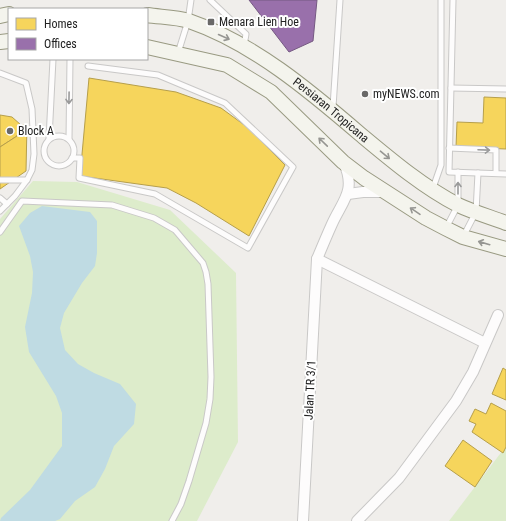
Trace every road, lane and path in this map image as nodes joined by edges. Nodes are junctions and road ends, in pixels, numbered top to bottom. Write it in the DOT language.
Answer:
graph roads {
  1 [pos="191,0"];
  2 [pos="210,0"];
  3 [pos="340,0"];
  4 [pos="441,0"];
  5 [pos="453,0"];
  6 [pos="148,15"];
  7 [pos="188,21"];
  8 [pos="148,47"];
  9 [pos="244,47"];
  10 [pos="178,54"];
  11 [pos="53,60"];
  12 [pos="70,60"];
  13 [pos="88,66"];
  14 [pos="0,73"];
  15 [pos="451,88"];
  16 [pos="506,89"];
  17 [pos="333,110"];
  18 [pos="50,139"];
  19 [pos="68,139"];
  20 [pos="449,148"];
  21 [pos="44,153"];
  22 [pos="34,154"];
  23 [pos="72,158"];
  24 [pos="343,162"];
  25 [pos="458,172"];
  26 [pos="478,173"];
  27 [pos="496,173"];
  28 [pos="506,174"];
  29 [pos="0,180"];
  30 [pos="27,180"];
  31 [pos="432,189"];
  32 [pos="387,192"];
  33 [pos="348,194"];
  34 [pos="0,198"];
  35 [pos="7,204"];
  36 [pos="458,205"];
  37 [pos="0,210"];
  38 [pos="476,212"];
  39 [pos="506,223"];
  40 [pos="445,228"];
  41 [pos="0,232"];
  42 [pos="463,237"];
  43 [pos="506,249"];
  44 [pos="318,259"];
  45 [pos="498,315"];
  46 [pos="485,343"];
  47 [pos="172,521"];
  48 [pos="303,521"];
  49 [pos="357,521"];
  1 -- 7 [label="lane"];
  2 -- 9 [label="lane"];
  3 -- 17 [label="lane"];
  4 -- 31 [label="lane"];
  5 -- 15 [label="lane"];
  6 -- 7 [label="main road, Persiaran Tropicana"];
  7 -- 9 [label="main road, Persiaran Tropicana, one-way"];
  7 -- 10 [label="lane"];
  8 -- 10 [label="main road, Persiaran Tropicana"];
  9 -- 17 [label="main road, Persiaran Tropicana"];
  24 -- 10 [label="main road, Persiaran Tropicana, one-way"];
  11 -- 18 [label="lane"];
  12 -- 19 [label="lane, one-way"];
  13 -- 23 [label="lane"];
  14 -- 22 [label="lane"];
  15 -- 16 [label="lane"];
  15 -- 20 [label="lane"];
  17 -- 31 [label="main road, Persiaran Tropicana, one-way"];
  18 -- 19 [label="lane"];
  18 -- 21 [label="lane"];
  19 -- 23 [label="lane"];
  20 -- 25 [label="lane"];
  20 -- 27 [label="lane, one-way"];
  21 -- 22 [label="lane"];
  21 -- 23 [label="lane"];
  22 -- 30 [label="lane"];
  24 -- 32 [label="main road, Persiaran Tropicana"];
  24 -- 33 [label="street"];
  25 -- 26 [label="lane"];
  36 -- 25 [label="lane, one-way"];
  26 -- 27 [label="lane"];
  26 -- 38 [label="lane"];
  27 -- 28 [label="lane"];
  29 -- 30 [label="lane"];
  30 -- 35 [label="lane"];
  31 -- 36 [label="main road, Persiaran Tropicana"];
  32 -- 33 [label="street"];
  40 -- 32 [label="main road, Persiaran Tropicana, one-way"];
  33 -- 44 [label="street, Jalan TR 3/1"];
  34 -- 35 [label="lane"];
  35 -- 37 [label="lane"];
  36 -- 38 [label="main road, Persiaran Tropicana"];
  36 -- 40 [label="lane"];
  38 -- 39 [label="main road, Persiaran Tropicana"];
  38 -- 42 [label="lane"];
  40 -- 42 [label="main road, Persiaran Tropicana"];
  41 -- 47 [label="lane"];
  43 -- 42 [label="main road, Persiaran Tropicana, one-way"];
  44 -- 46 [label="street"];
  44 -- 48 [label="street, Jalan TR 3/1"];
  45 -- 46 [label="street"];
  46 -- 49 [label="street"];
}
